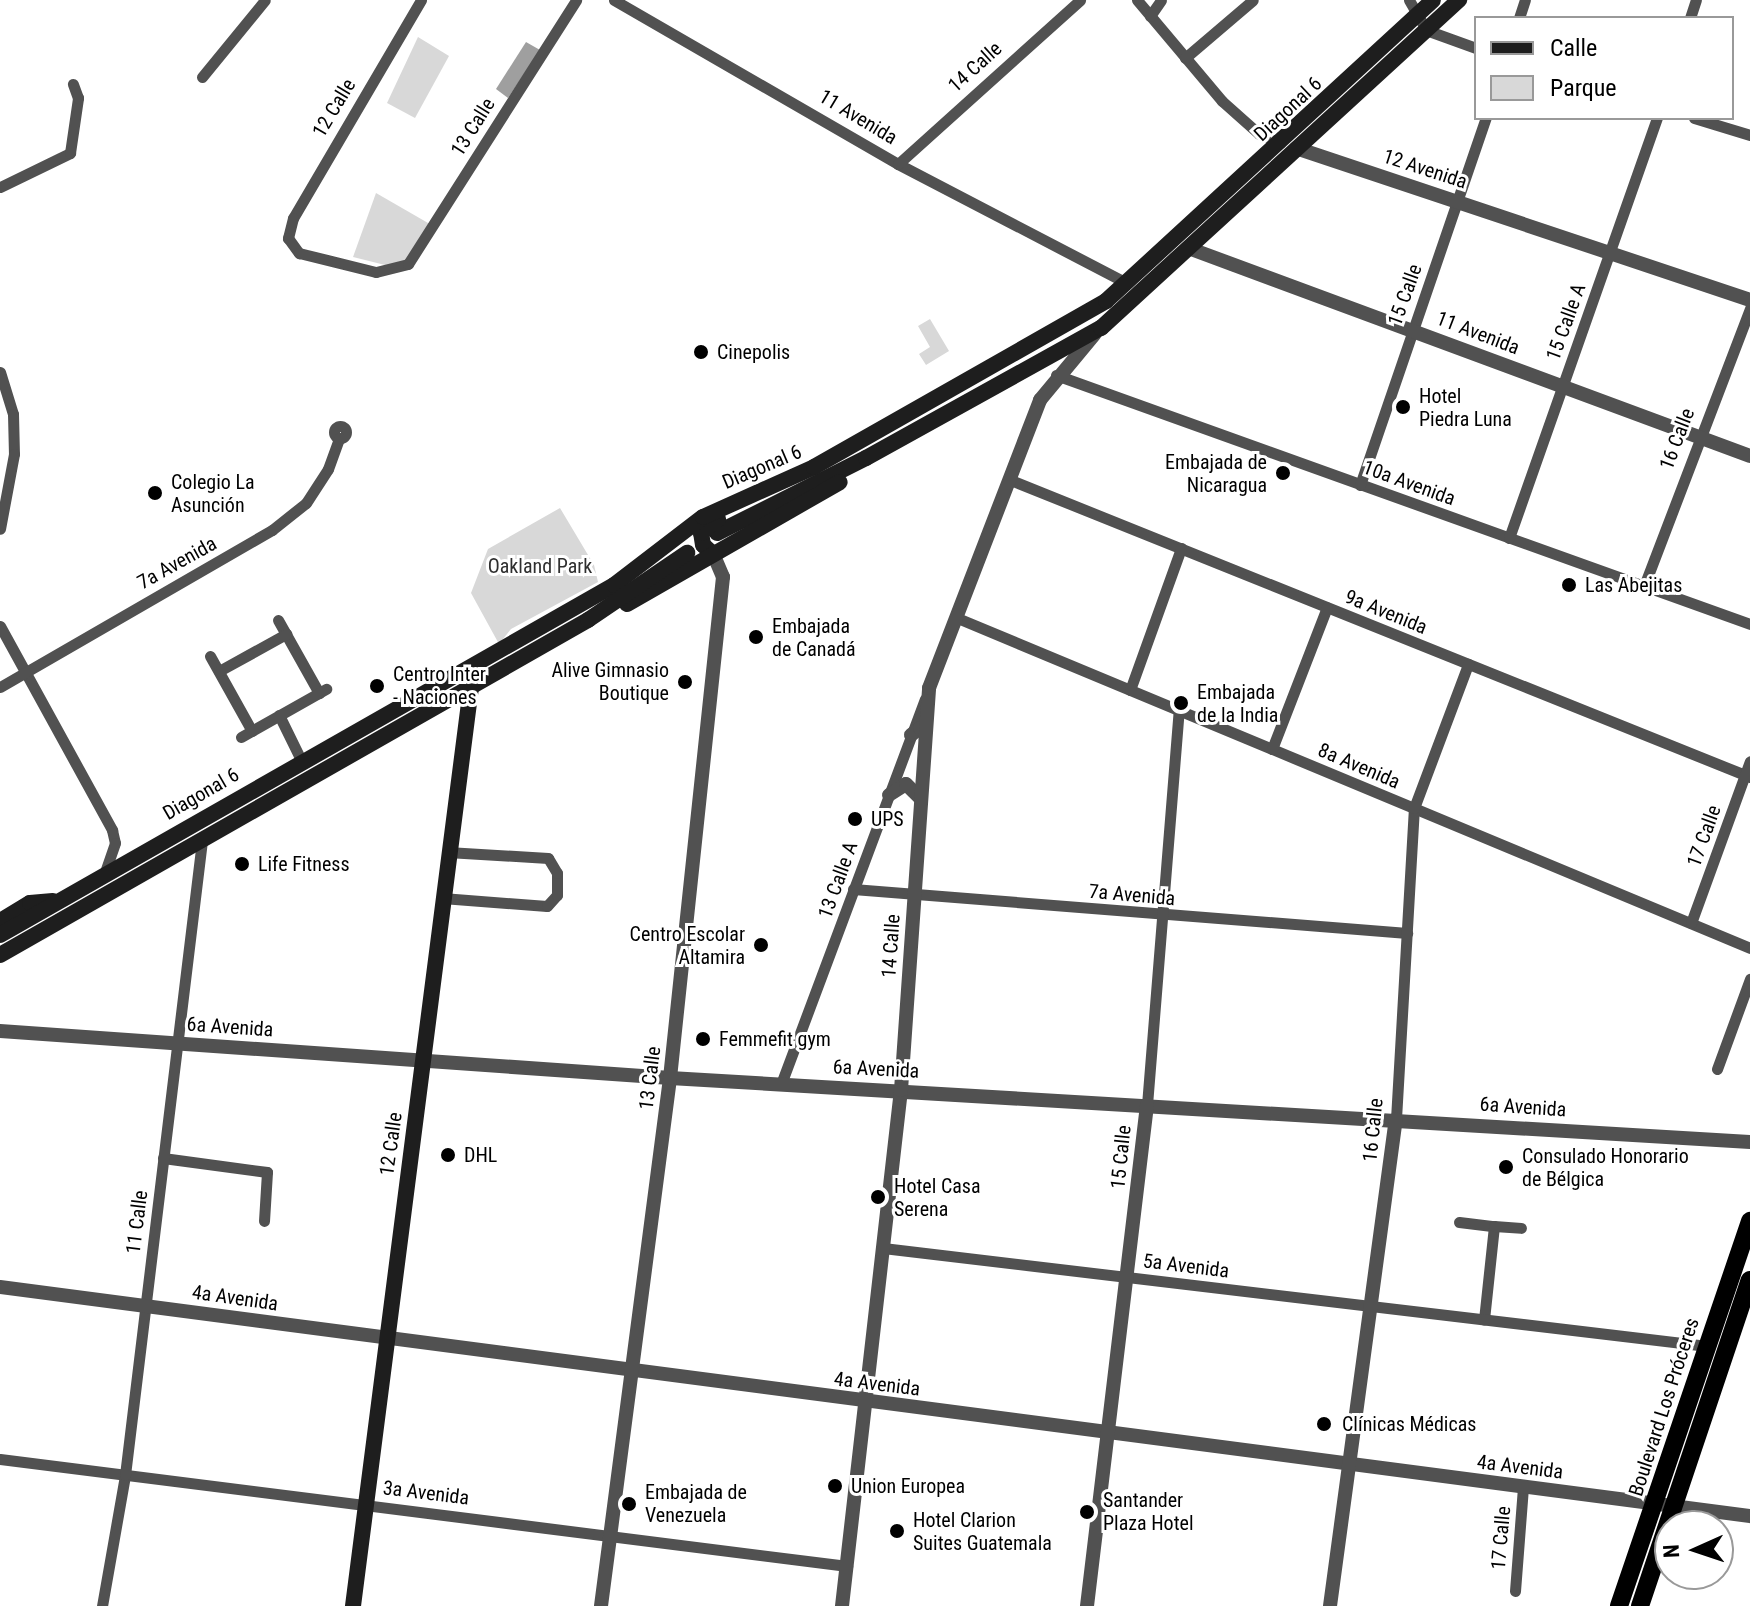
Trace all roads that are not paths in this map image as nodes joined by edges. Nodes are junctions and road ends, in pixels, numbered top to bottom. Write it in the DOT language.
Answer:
graph roads {
  1 [pos="265,0"];
  2 [pos="421,0"];
  3 [pos="567,0"];
  4 [pos="578,0"];
  5 [pos="614,0"];
  6 [pos="1080,0"];
  7 [pos="1137,0"];
  8 [pos="1161,0"];
  9 [pos="1253,0"];
  10 [pos="1409,0"];
  11 [pos="1433,0"];
  12 [pos="1459,0"];
  13 [pos="1150,16"];
  14 [pos="1420,24"];
  15 [pos="1474,47"];
  16 [pos="1185,58"];
  17 [pos="202,77"];
  18 [pos="73,84"];
  19 [pos="1485,120"];
  20 [pos="1656,120"];
  21 [pos="1701,120"];
  22 [pos="1750,135"];
  23 [pos="1288,146"];
  24 [pos="898,164"];
  25 [pos="0,187"];
  26 [pos="1460,201"];
  27 [pos="1191,249"];
  28 [pos="1610,251"];
  29 [pos="399,270"];
  30 [pos="1127,283"];
  31 [pos="1750,300"];
  32 [pos="1750,308"];
  33 [pos="1101,328"];
  34 [pos="1413,330"];
  35 [pos="0,372"];
  36 [pos="1056,375"];
  37 [pos="1562,386"];
  38 [pos="1698,437"];
  39 [pos="339,438"];
  40 [pos="1750,456"];
  41 [pos="866,458"];
  42 [pos="796,476"];
  43 [pos="1008,479"];
  44 [pos="1360,485"];
  45 [pos="0,529"];
  46 [pos="717,533"];
  47 [pos="1509,538"];
  48 [pos="1181,548"];
  49 [pos="713,554"];
  50 [pos="692,558"];
  51 [pos="723,577"];
  52 [pos="1644,586"];
  53 [pos="1327,607"];
  54 [pos="955,617"];
  55 [pos="278,620"];
  56 [pos="1750,624"];
  57 [pos="0,626"];
  58 [pos="286,634"];
  59 [pos="210,656"];
  60 [pos="1468,664"];
  61 [pos="219,671"];
  62 [pos="27,673"];
  63 [pos="0,687"];
  64 [pos="471,687"];
  65 [pos="1130,690"];
  66 [pos="397,707"];
  67 [pos="431,708"];
  68 [pos="1179,710"];
  69 [pos="279,715"];
  70 [pos="463,734"];
  71 [pos="918,734"];
  72 [pos="1272,749"];
  73 [pos="301,760"];
  74 [pos="1750,761"];
  75 [pos="1748,776"];
  76 [pos="889,795"];
  77 [pos="921,799"];
  78 [pos="1414,808"];
  79 [pos="202,841"];
  80 [pos="447,852"];
  81 [pos="105,872"];
  82 [pos="853,889"];
  83 [pos="914,894"];
  84 [pos="442,898"];
  85 [pos="54,901"];
  86 [pos="1161,916"];
  87 [pos="0,921"];
  88 [pos="1691,923"];
  89 [pos="1407,933"];
  90 [pos="0,935"];
  91 [pos="1750,948"];
  92 [pos="0,955"];
  93 [pos="1750,979"];
  94 [pos="0,1031"];
  95 [pos="177,1044"];
  96 [pos="422,1061"];
  97 [pos="1717,1069"];
  98 [pos="670,1078"];
  99 [pos="781,1084"];
  100 [pos="901,1090"];
  101 [pos="1147,1105"];
  102 [pos="1396,1119"];
  103 [pos="1750,1142"];
  104 [pos="163,1158"];
  105 [pos="264,1221"];
  106 [pos="1750,1221"];
  107 [pos="1459,1222"];
  108 [pos="1494,1226"];
  109 [pos="1521,1228"];
  110 [pos="883,1248"];
  111 [pos="1128,1277"];
  112 [pos="1750,1280"];
  113 [pos="0,1287"];
  114 [pos="145,1306"];
  115 [pos="1371,1306"];
  116 [pos="1484,1319"];
  117 [pos="386,1340"];
  118 [pos="1707,1346"];
  119 [pos="632,1372"];
  120 [pos="865,1402"];
  121 [pos="1108,1434"];
  122 [pos="0,1459"];
  123 [pos="1349,1465"];
  124 [pos="125,1475"];
  125 [pos="1523,1488"];
  126 [pos="366,1503"];
  127 [pos="1654,1505"];
  128 [pos="1674,1507"];
  129 [pos="1750,1516"];
  130 [pos="611,1533"];
  131 [pos="847,1566"];
  132 [pos="1515,1591"];
  133 [pos="102,1606"];
  134 [pos="353,1606"];
  135 [pos="601,1606"];
  136 [pos="842,1606"];
  137 [pos="1087,1606"];
  138 [pos="1330,1606"];
  139 [pos="1619,1606"];
  140 [pos="1640,1606"];
  1 -- 17 [label="street"];
  2 -- 29 [label="street, 12 Calle"];
  3 -- 4 [label="street"];
  4 -- 29 [label="street, 13 Calle"];
  5 -- 24 [label="street, 11 Avenida"];
  6 -- 24 [label="street, 14 Calle"];
  7 -- 13 [label="street, 12 Avenida"];
  8 -- 13 [label="street"];
  9 -- 16 [label="street"];
  10 -- 14 [label="street"];
  11 -- 14 [label="main road, Diagonal 6"];
  12 -- 14 [label="main road, Diagonal 6"];
  13 -- 16 [label="street, 12 Avenida"];
  14 -- 15 [label="street"];
  14 -- 23 [label="main road, Diagonal 6"];
  16 -- 23 [label="street, 12 Avenida"];
  18 -- 25 [label="street"];
  19 -- 26 [label="street, 15 Calle"];
  20 -- 28 [label="street, 15 Calle A"];
  21 -- 22 [label="street"];
  23 -- 26 [label="street, 12 Avenida"];
  23 -- 27 [label="main road, Diagonal 6"];
  23 -- 30 [label="main road, Diagonal 6"];
  24 -- 30 [label="street, 11 Avenida"];
  26 -- 28 [label="street, 12 Avenida"];
  26 -- 34 [label="street, 15 Calle"];
  27 -- 33 [label="main road, Diagonal 6"];
  27 -- 34 [label="street, 11 Avenida"];
  28 -- 31 [label="street, 12 Avenida"];
  28 -- 37 [label="street, 15 Calle A"];
  30 -- 42 [label="main road, Diagonal 6"];
  32 -- 38 [label="street, 16 Calle"];
  33 -- 36 [label="street, 14 Calle"];
  33 -- 41 [label="main road, Diagonal 6"];
  34 -- 37 [label="street, 11 Avenida"];
  34 -- 44 [label="street, 15 Calle"];
  35 -- 45 [label="street"];
  36 -- 43 [label="street, 14 Calle"];
  36 -- 44 [label="street, 10a Avenida"];
  37 -- 38 [label="street, 11 Avenida"];
  37 -- 47 [label="street, 15 Calle A"];
  38 -- 40 [label="street, 11 Avenida"];
  38 -- 52 [label="street, 16 Calle"];
  39 -- 62 [label="street, 7a Avenida"];
  41 -- 46 [label="main road, Diagonal 6"];
  41 -- 49 [label="main road, Diagonal 6"];
  42 -- 49 [label="main road"];
  42 -- 66 [label="main road, Diagonal 6"];
  43 -- 48 [label="street, 9a Avenida"];
  43 -- 54 [label="street, 14 Calle"];
  44 -- 47 [label="street, 10a Avenida"];
  47 -- 52 [label="street, 10a Avenida"];
  48 -- 53 [label="street, 9a Avenida"];
  48 -- 65 [label="street"];
  49 -- 50 [label="main road, Diagonal 6"];
  49 -- 51 [label="street, 13 Calle"];
  50 -- 51 [label="street"];
  50 -- 64 [label="main road, Diagonal 6"];
  51 -- 98 [label="street, 13 Calle"];
  52 -- 56 [label="street, 10a Avenida"];
  53 -- 60 [label="street, 9a Avenida"];
  53 -- 72 [label="street"];
  54 -- 65 [label="street, 8a Avenida"];
  54 -- 71 [label="street, 14 Calle"];
  55 -- 58 [label="street"];
  57 -- 62 [label="street"];
  58 -- 61 [label="street"];
  58 -- 69 [label="street"];
  59 -- 61 [label="street"];
  60 -- 75 [label="street, 9a Avenida"];
  60 -- 78 [label="street, 16 Calle"];
  61 -- 69 [label="street"];
  62 -- 63 [label="street, 7a Avenida"];
  62 -- 81 [label="street"];
  64 -- 67 [label="main road, Diagonal 6"];
  64 -- 70 [label="main road, 12 Calle"];
  65 -- 68 [label="street, 8a Avenida"];
  66 -- 67 [label="main road"];
  66 -- 73 [label="main road, Diagonal 6"];
  67 -- 70 [label="main road"];
  67 -- 79 [label="main road, Diagonal 6"];
  68 -- 72 [label="street, 8a Avenida"];
  68 -- 86 [label="street, 15 Calle"];
  69 -- 73 [label="street"];
  70 -- 80 [label="main road, 12 Calle"];
  71 -- 76 [label="street, 13 Calle A"];
  71 -- 77 [label="street, 14 Calle"];
  72 -- 78 [label="street, 8a Avenida"];
  73 -- 81 [label="main road, Diagonal 6"];
  74 -- 75 [label="street, 17 Calle"];
  75 -- 88 [label="street, 17 Calle"];
  76 -- 77 [label="street"];
  76 -- 82 [label="street, 13 Calle A"];
  77 -- 83 [label="street, 14 Calle"];
  78 -- 88 [label="street, 8a Avenida"];
  78 -- 89 [label="street, 16 Calle"];
  79 -- 92 [label="main road, Diagonal 6"];
  79 -- 95 [label="street, 11 Calle"];
  80 -- 84 [label="main road, 12 Calle"];
  80 -- 84 [label="street"];
  81 -- 85 [label="main road, Diagonal 6"];
  82 -- 83 [label="street, 7a Avenida"];
  82 -- 99 [label="street, 13 Calle A"];
  83 -- 86 [label="street, 7a Avenida"];
  83 -- 100 [label="street, 14 Calle"];
  84 -- 96 [label="main road, 12 Calle"];
  85 -- 87 [label="main road"];
  85 -- 90 [label="main road"];
  86 -- 89 [label="street, 7a Avenida"];
  86 -- 101 [label="street, 15 Calle"];
  88 -- 91 [label="street, 8a Avenida"];
  89 -- 102 [label="street, 16 Calle"];
  93 -- 97 [label="street"];
  94 -- 95 [label="street, 6a Avenida"];
  95 -- 96 [label="street, 6a Avenida"];
  95 -- 104 [label="street, 11 Calle"];
  96 -- 98 [label="street, 6a Avenida"];
  96 -- 117 [label="main road, 12 Calle"];
  98 -- 99 [label="street, 6a Avenida"];
  98 -- 119 [label="street, 13 Calle"];
  99 -- 100 [label="street, 6a Avenida"];
  100 -- 101 [label="street, 6a Avenida"];
  100 -- 110 [label="street, 14 Calle"];
  101 -- 102 [label="street, 6a Avenida"];
  101 -- 111 [label="street, 15 Calle"];
  102 -- 103 [label="street, 6a Avenida"];
  102 -- 115 [label="street, 16 Calle"];
  104 -- 105 [label="street"];
  104 -- 114 [label="street, 11 Calle"];
  106 -- 118 [label="highway, Boulevard Los Próceres"];
  107 -- 108 [label="street"];
  108 -- 109 [label="street"];
  108 -- 116 [label="street"];
  110 -- 111 [label="street, 5a Avenida"];
  110 -- 120 [label="street, 14 Calle"];
  111 -- 115 [label="street, 5a Avenida"];
  111 -- 121 [label="street, 15 Calle"];
  112 -- 128 [label="highway, Boulevard Los Próceres"];
  113 -- 114 [label="street, 4a Avenida"];
  114 -- 117 [label="street, 4a Avenida"];
  114 -- 124 [label="street, 11 Calle"];
  115 -- 116 [label="street, 5a Avenida"];
  115 -- 123 [label="street, 16 Calle"];
  116 -- 118 [label="street, 5a Avenida"];
  117 -- 119 [label="street, 4a Avenida"];
  117 -- 126 [label="main road, 12 Calle"];
  118 -- 127 [label="highway, Boulevard Los Próceres"];
  119 -- 120 [label="street, 4a Avenida"];
  119 -- 130 [label="street, 13 Calle"];
  120 -- 121 [label="street, 4a Avenida"];
  120 -- 131 [label="street, 14 Calle"];
  121 -- 123 [label="street, 4a Avenida"];
  121 -- 137 [label="street, 15 Calle"];
  122 -- 124 [label="street, 3a Avenida"];
  123 -- 125 [label="street, 4a Avenida"];
  123 -- 138 [label="street, 16 Calle"];
  124 -- 126 [label="street, 3a Avenida"];
  124 -- 133 [label="street, 11 Calle"];
  125 -- 127 [label="street, 4a Avenida"];
  125 -- 132 [label="street, 17 Calle"];
  126 -- 130 [label="street, 3a Avenida"];
  126 -- 134 [label="main road, 12 Calle"];
  127 -- 128 [label="street, 4a Avenida"];
  127 -- 139 [label="highway, Boulevard Los Próceres"];
  128 -- 129 [label="street, 4a Avenida"];
  128 -- 140 [label="highway, Boulevard Los Próceres"];
  130 -- 131 [label="street, 3a Avenida"];
  130 -- 135 [label="street, 13 Calle"];
  131 -- 136 [label="street, 14 Calle"];
}
